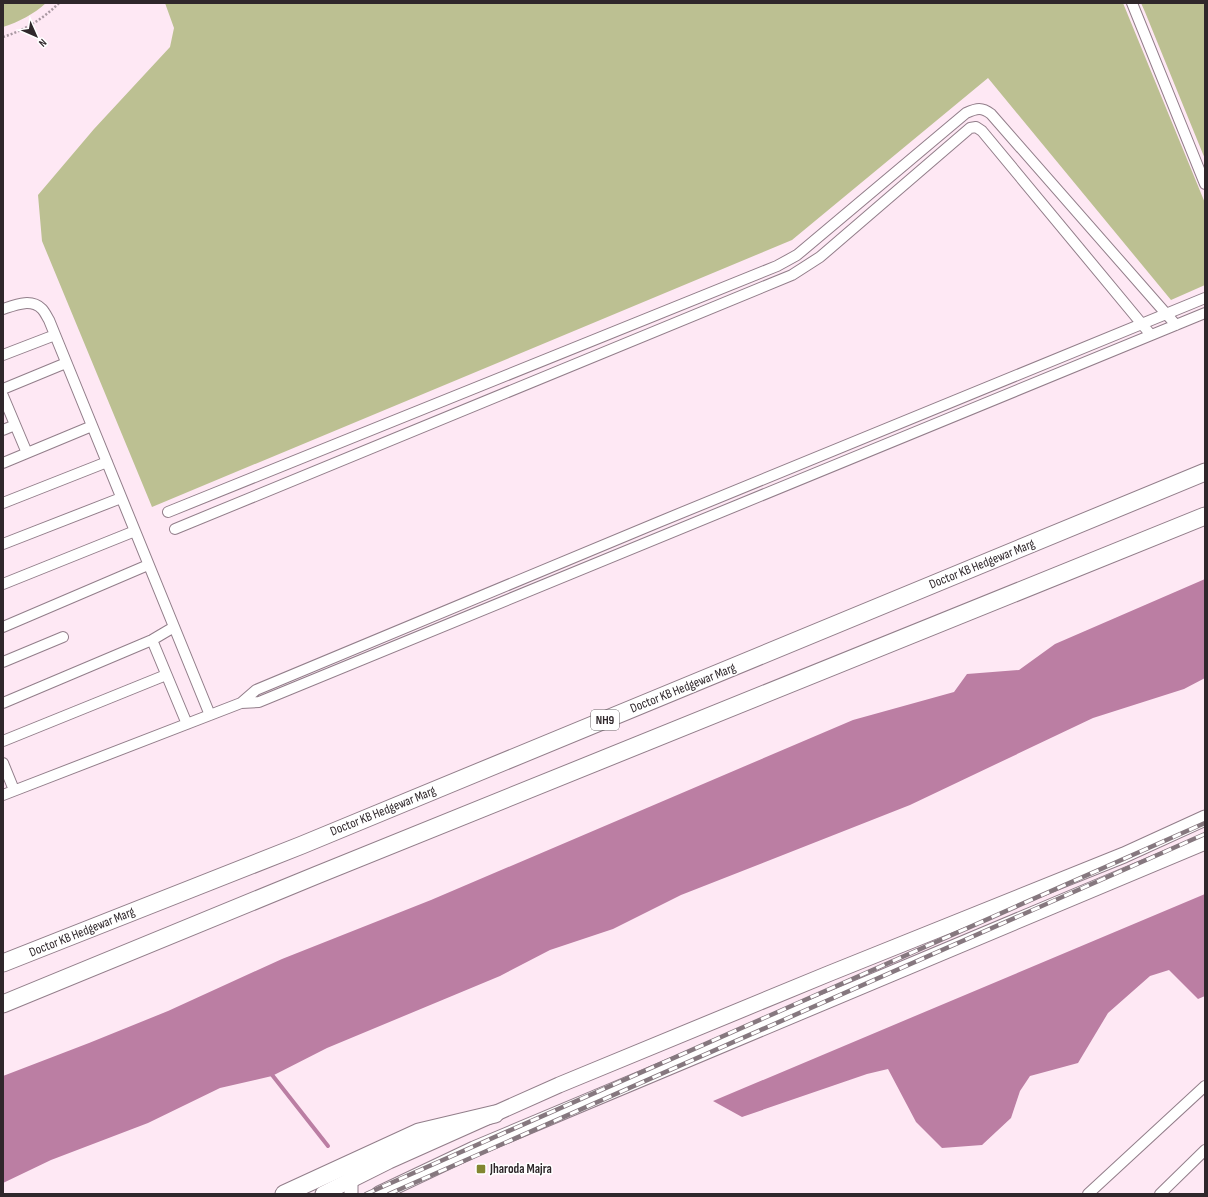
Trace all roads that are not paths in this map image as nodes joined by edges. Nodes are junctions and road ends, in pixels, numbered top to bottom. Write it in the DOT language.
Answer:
graph roads {
  1 [pos="1132,3"];
  2 [pos="1205,184"];
  3 [pos="1205,298"];
  4 [pos="3,309"];
  5 [pos="1205,313"];
  6 [pos="1166,314"];
  7 [pos="1142,324"];
  8 [pos="1176,325"];
  9 [pos="55,335"];
  10 [pos="1151,335"];
  11 [pos="3,355"];
  12 [pos="66,363"];
  13 [pos="3,389"];
  14 [pos="3,396"];
  15 [pos="15,425"];
  16 [pos="92,426"];
  17 [pos="3,430"];
  18 [pos="27,453"];
  19 [pos="107,462"];
  20 [pos="3,463"];
  21 [pos="1205,472"];
  22 [pos="121,498"];
  23 [pos="3,502"];
  24 [pos="168,512"];
  25 [pos="1205,516"];
  26 [pos="175,529"];
  27 [pos="134,531"];
  28 [pos="3,544"];
  29 [pos="148,564"];
  30 [pos="3,584"];
  31 [pos="3,627"];
  32 [pos="174,627"];
  33 [pos="63,637"];
  34 [pos="152,640"];
  35 [pos="3,662"];
  36 [pos="166,674"];
  37 [pos="3,703"];
  38 [pos="241,703"];
  39 [pos="210,715"];
  40 [pos="186,724"];
  41 [pos="3,742"];
  42 [pos="3,763"];
  43 [pos="14,790"];
  44 [pos="3,795"];
  45 [pos="1205,818"];
  46 [pos="1205,842"];
  47 [pos="3,963"];
  48 [pos="3,1004"];
  49 [pos="1205,1086"];
  50 [pos="495,1114"];
  51 [pos="1205,1150"];
  52 [pos="351,1187"];
  53 [pos="284,1194"];
  54 [pos="323,1194"];
  55 [pos="379,1194"];
  56 [pos="1088,1194"];
  57 [pos="1160,1194"];
  1 -- 2 [label="street"];
  3 -- 6 [label="street"];
  4 -- 9 [label="street"];
  5 -- 8 [label="street"];
  6 -- 7 [label="street"];
  6 -- 8 [label="street"];
  6 -- 24 [label="street"];
  7 -- 10 [label="street"];
  7 -- 26 [label="street"];
  7 -- 38 [label="street"];
  8 -- 10 [label="street"];
  9 -- 11 [label="street"];
  9 -- 12 [label="street"];
  10 -- 38 [label="street"];
  12 -- 13 [label="street"];
  12 -- 16 [label="street"];
  14 -- 15 [label="street"];
  15 -- 17 [label="street"];
  15 -- 18 [label="street"];
  16 -- 18 [label="street"];
  16 -- 19 [label="street"];
  18 -- 20 [label="street"];
  19 -- 22 [label="street"];
  19 -- 23 [label="street"];
  21 -- 47 [label="highway, Doctor KB Hedgewar Marg / NH9"];
  22 -- 27 [label="street"];
  22 -- 28 [label="street"];
  25 -- 48 [label="highway"];
  27 -- 29 [label="street"];
  27 -- 30 [label="street"];
  29 -- 31 [label="street"];
  29 -- 32 [label="street"];
  32 -- 34 [label="street"];
  32 -- 39 [label="street"];
  33 -- 35 [label="street"];
  34 -- 36 [label="street"];
  34 -- 37 [label="street"];
  36 -- 40 [label="street"];
  36 -- 41 [label="street"];
  38 -- 39 [label="street"];
  39 -- 40 [label="street"];
  40 -- 43 [label="street"];
  42 -- 43 [label="street"];
  43 -- 44 [label="street"];
  45 -- 50 [label="main road"];
  46 -- 55 [label="main road"];
  49 -- 56 [label="street"];
  50 -- 52 [label="main road"];
  50 -- 53 [label="highway"];
  51 -- 57 [label="street"];
  52 -- 54 [label="main road"];
}
